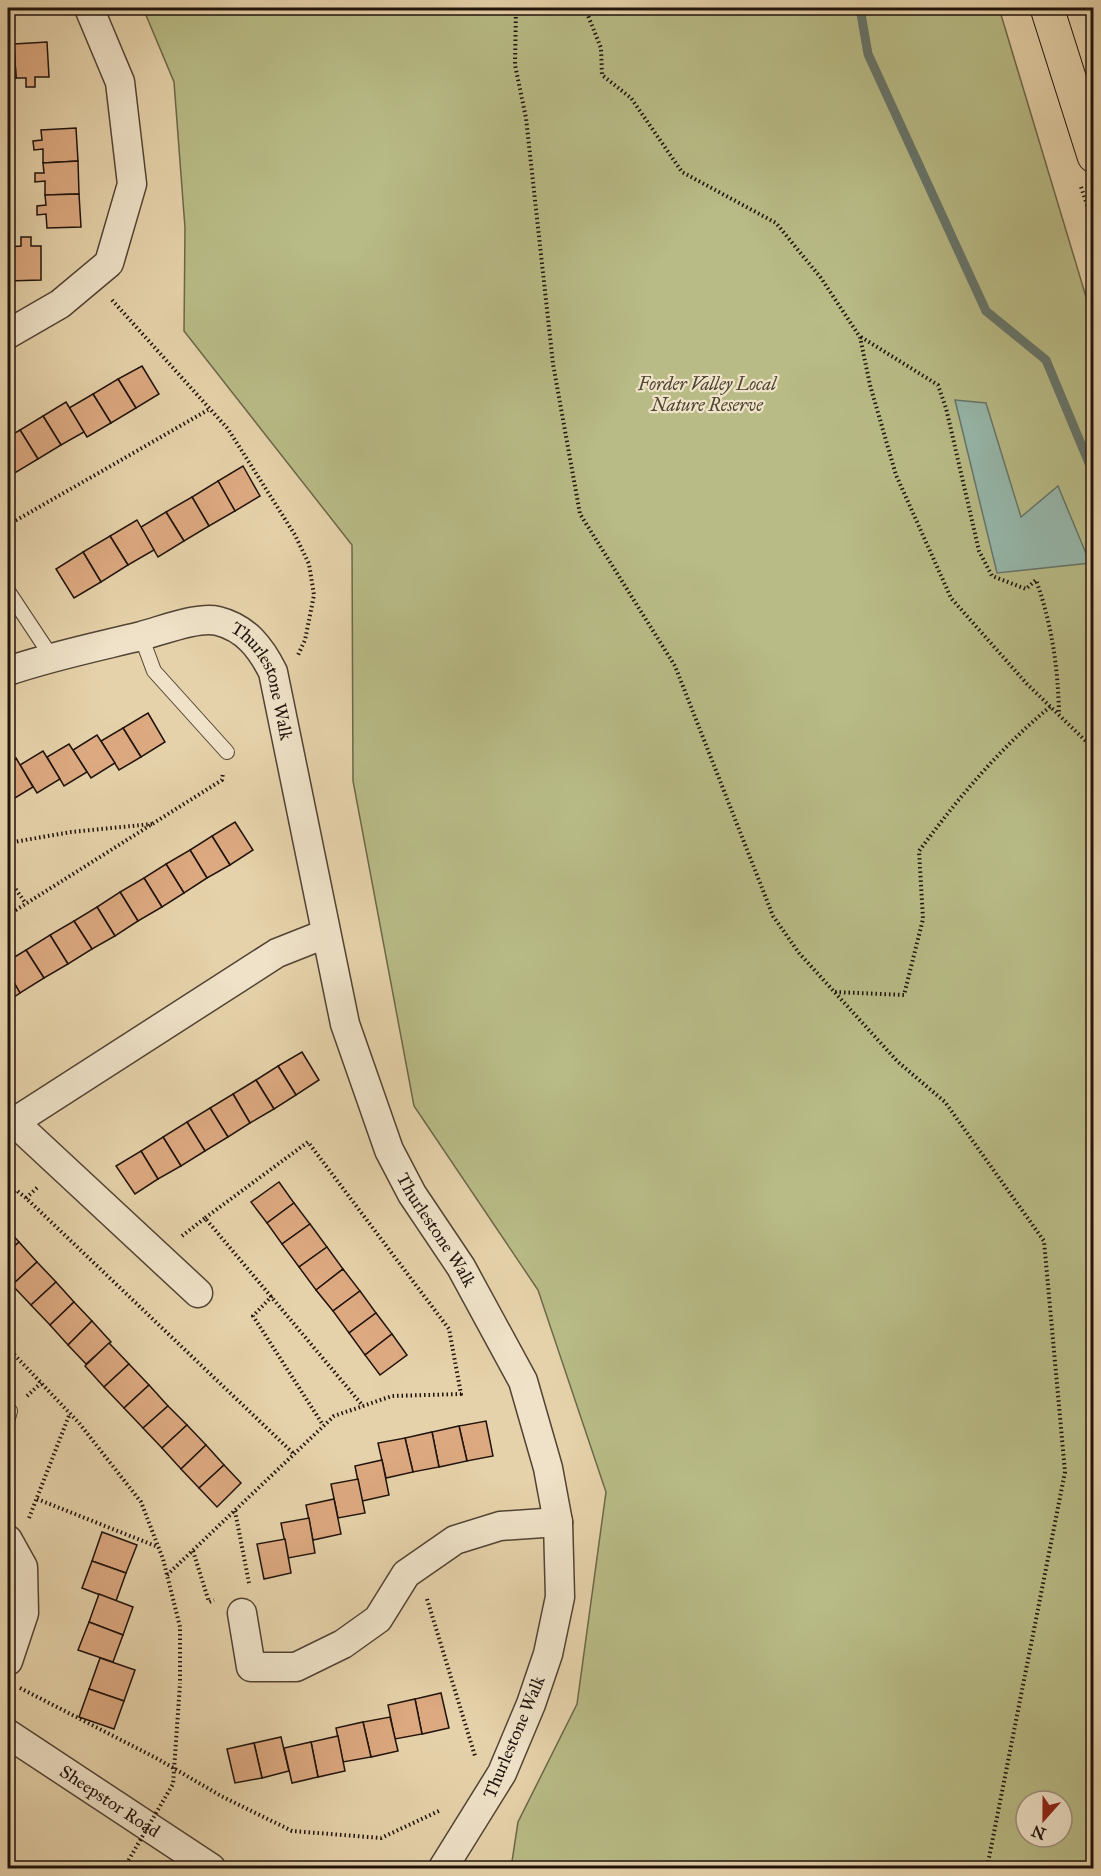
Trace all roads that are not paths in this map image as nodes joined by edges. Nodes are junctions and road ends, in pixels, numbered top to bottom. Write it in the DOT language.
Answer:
graph roads {
  1 [pos="89,8"];
  2 [pos="1047,8"];
  3 [pos="1094,156"];
  4 [pos="8,334"];
  5 [pos="8,591"];
  6 [pos="141,636"];
  7 [pos="51,656"];
  8 [pos="8,671"];
  9 [pos="227,752"];
  10 [pos="325,934"];
  11 [pos="10,1124"];
  12 [pos="198,1293"];
  13 [pos="558,1522"];
  14 [pos="10,1545"];
  15 [pos="236,1605"];
  16 [pos="13,1674"];
  17 [pos="12,1747"];
  18 [pos="211,1869"];
  19 [pos="443,1869"];
  1 -- 4 [label="street"];
  2 -- 3 [label="main road"];
  5 -- 7 [label="lane"];
  6 -- 7 [label="street, Thurlestone Walk"];
  6 -- 9 [label="lane"];
  6 -- 10 [label="street, Thurlestone Walk"];
  7 -- 8 [label="street, Thurlestone Walk"];
  10 -- 11 [label="street"];
  10 -- 13 [label="street, Thurlestone Walk"];
  11 -- 12 [label="street"];
  13 -- 15 [label="street"];
  13 -- 19 [label="street, Thurlestone Walk"];
  14 -- 16 [label="street"];
  17 -- 18 [label="street, Sheepstor Road"];
}
